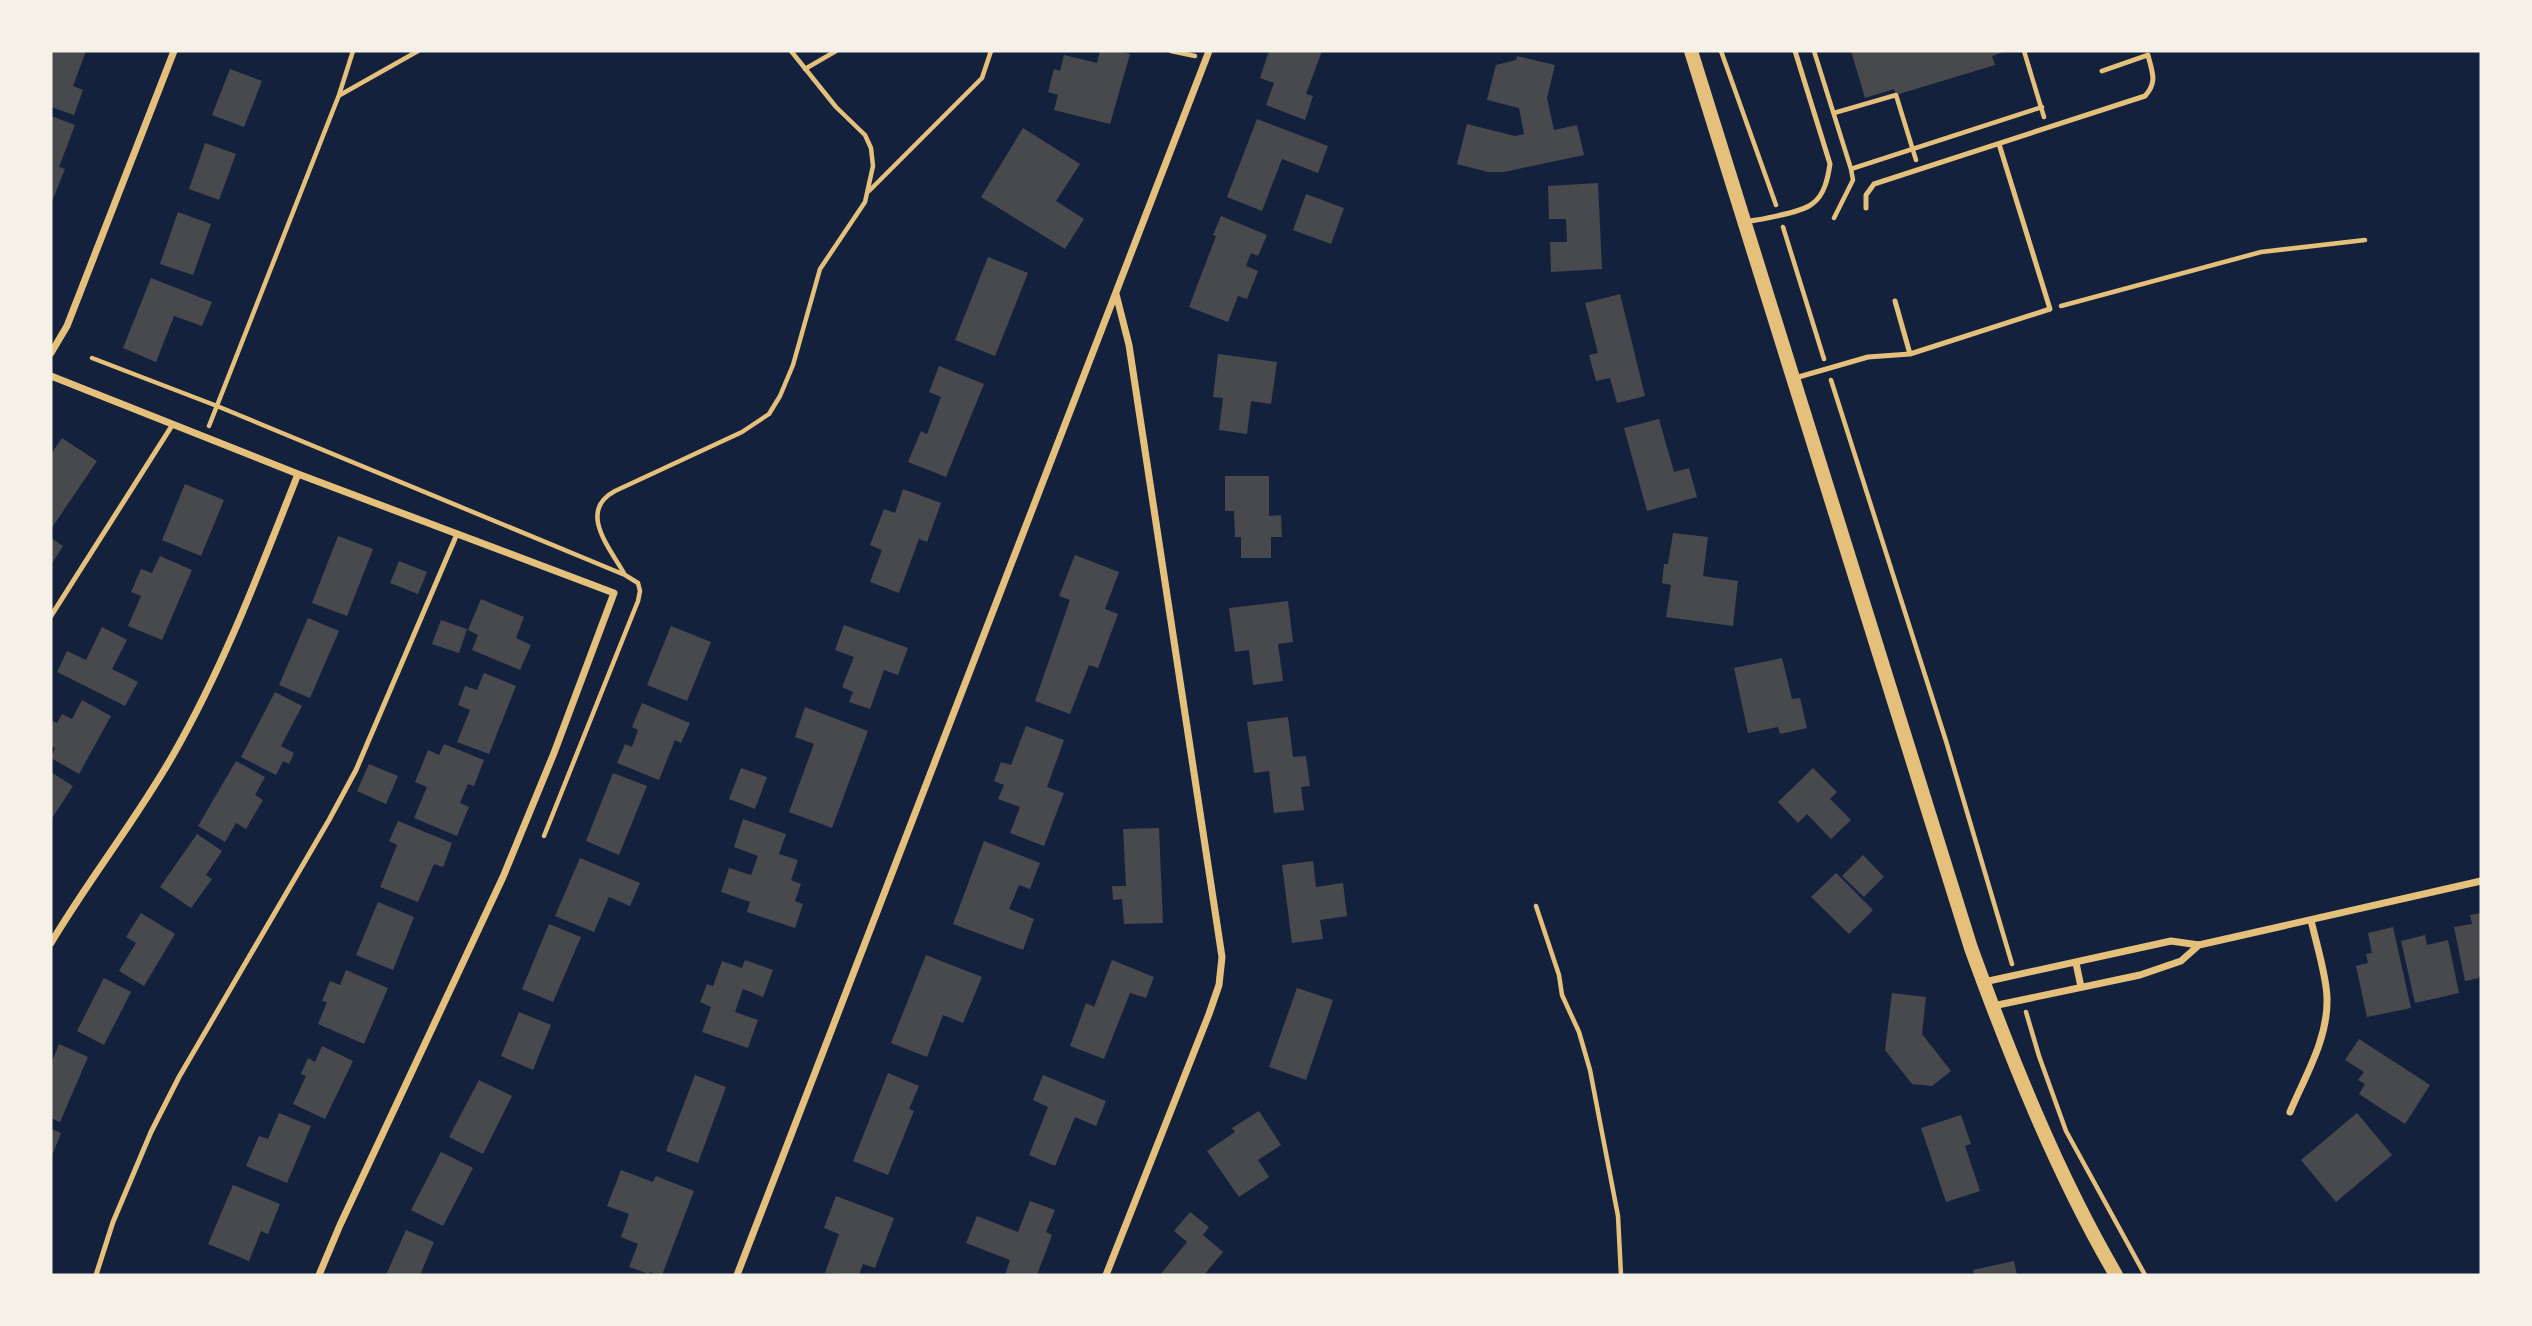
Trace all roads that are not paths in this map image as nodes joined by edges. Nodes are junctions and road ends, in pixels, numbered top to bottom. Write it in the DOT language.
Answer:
graph roads {
  1 [pos="174,51"];
  2 [pos="1691,51"];
  3 [pos="1795,51"];
  4 [pos="1208,55"];
  5 [pos="2102,71"];
  6 [pos="1998,144"];
  7 [pos="1866,208"];
  8 [pos="1746,222"];
  9 [pos="1116,293"];
  10 [pos="1895,301"];
  11 [pos="51,353"];
  12 [pos="1910,354"];
  13 [pos="51,376"];
  14 [pos="1792,379"];
  15 [pos="173,424"];
  16 [pos="298,474"];
  17 [pos="457,534"];
  18 [pos="51,616"];
  19 [pos="2481,881"];
  20 [pos="2311,920"];
  21 [pos="51,943"];
  22 [pos="2199,945"];
  23 [pos="2076,963"];
  24 [pos="1984,982"];
  25 [pos="2081,987"];
  26 [pos="1993,1006"];
  27 [pos="2290,1112"];
  28 [pos="96,1275"];
  29 [pos="319,1275"];
  30 [pos="737,1275"];
  31 [pos="1106,1275"];
  32 [pos="2116,1275"];
  1 -- 11 [label="street"];
  2 -- 8 [label="main road"];
  3 -- 8 [label="lane"];
  4 -- 9 [label="street"];
  5 -- 6 [label="lane"];
  6 -- 7 [label="lane"];
  6 -- 12 [label="lane"];
  8 -- 14 [label="main road"];
  9 -- 30 [label="street"];
  9 -- 31 [label="street"];
  10 -- 12 [label="lane"];
  12 -- 14 [label="lane"];
  13 -- 15 [label="street"];
  14 -- 24 [label="main road"];
  15 -- 16 [label="street"];
  15 -- 18 [label="lane"];
  16 -- 17 [label="street"];
  16 -- 21 [label="street"];
  17 -- 28 [label="lane"];
  17 -- 29 [label="street"];
  19 -- 20 [label="street"];
  20 -- 22 [label="street"];
  20 -- 27 [label="street"];
  22 -- 23 [label="street"];
  22 -- 25 [label="street"];
  23 -- 24 [label="street"];
  23 -- 25 [label="street"];
  24 -- 26 [label="main road"];
  25 -- 26 [label="street"];
  26 -- 32 [label="main road"];
}
